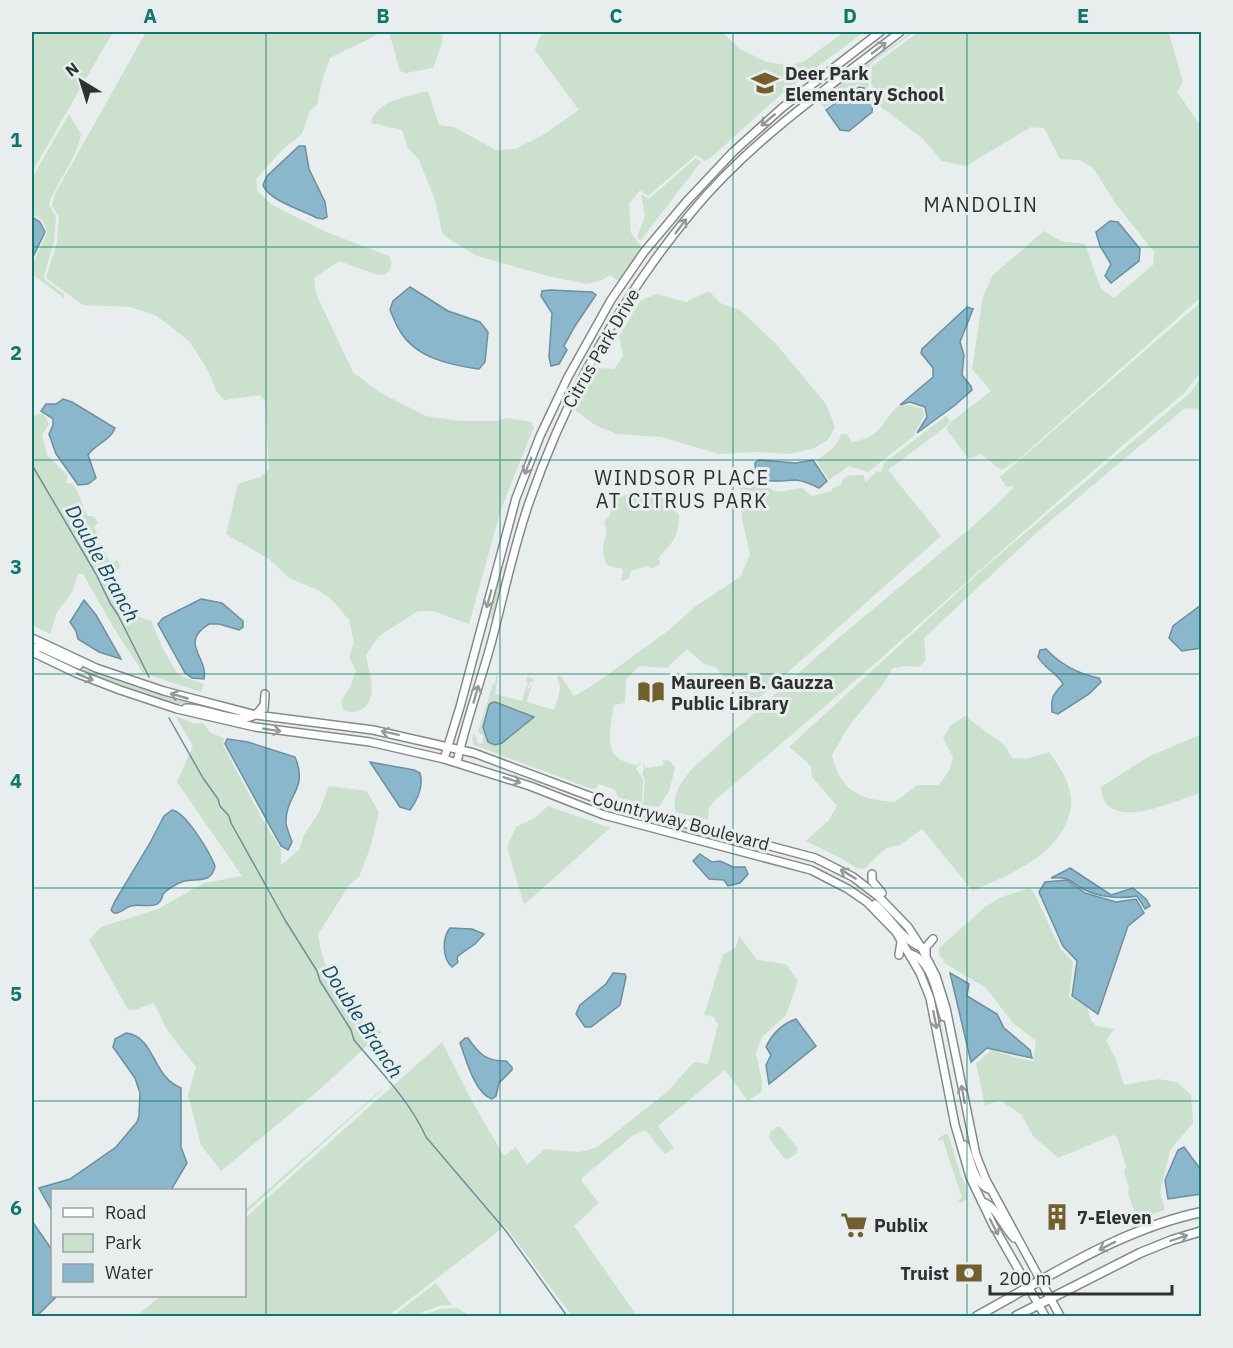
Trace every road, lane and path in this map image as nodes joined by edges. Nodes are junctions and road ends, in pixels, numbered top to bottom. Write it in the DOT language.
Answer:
graph roads {
  1 [pos="880,32"];
  2 [pos="900,32"];
  3 [pos="32,638"];
  4 [pos="32,647"];
  5 [pos="32,652"];
  6 [pos="96,668"];
  7 [pos="265,694"];
  8 [pos="263,706"];
  9 [pos="177,709"];
  10 [pos="256,715"];
  11 [pos="272,717"];
  12 [pos="447,747"];
  13 [pos="459,750"];
  14 [pos="444,759"];
  15 [pos="457,762"];
  16 [pos="601,801"];
  17 [pos="597,813"];
  18 [pos="666,819"];
  19 [pos="663,831"];
  20 [pos="769,844"];
  21 [pos="766,858"];
  22 [pos="872,873"];
  23 [pos="848,889"];
  24 [pos="907,927"];
  25 [pos="899,937"];
  26 [pos="933,939"];
  27 [pos="921,947"];
  28 [pos="909,953"];
  29 [pos="899,955"];
  30 [pos="927,959"];
  31 [pos="952,1041"];
  32 [pos="956,1127"];
  33 [pos="970,1130"];
  34 [pos="992,1190"];
  35 [pos="982,1202"];
  36 [pos="1202,1212"];
  37 [pos="1202,1231"];
  38 [pos="1020,1244"];
  39 [pos="1040,1281"];
  40 [pos="1028,1288"];
  41 [pos="1051,1299"];
  42 [pos="1038,1304"];
  43 [pos="977,1317"];
  44 [pos="1016,1317"];
  45 [pos="1045,1317"];
  46 [pos="1060,1317"];
  1 -- 12 [label="street, Citrus Park Drive, one-way"];
  13 -- 2 [label="street, Citrus Park Drive, one-way"];
  3 -- 6 [label="street, Countryway Boulevard"];
  4 -- 6 [label="street"];
  5 -- 9 [label="street, Countryway Boulevard, one-way"];
  10 -- 6 [label="street, Countryway Boulevard, one-way"];
  7 -- 8 [label="street"];
  8 -- 10 [label="street"];
  8 -- 11 [label="street"];
  9 -- 10 [label="street"];
  9 -- 14 [label="street, Countryway Boulevard, one-way"];
  10 -- 11 [label="street, Countryway Boulevard"];
  12 -- 11 [label="street, Countryway Boulevard, one-way"];
  12 -- 13 [label="street, Countryway Boulevard"];
  12 -- 14 [label="street, Citrus Park Drive"];
  13 -- 15 [label="street, Citrus Park Drive"];
  13 -- 16 [label="street, Countryway Boulevard"];
  14 -- 15 [label="street, Countryway Boulevard"];
  15 -- 17 [label="street, Countryway Boulevard, one-way"];
  16 -- 17 [label="street"];
  16 -- 18 [label="street, Countryway Boulevard"];
  17 -- 19 [label="street, Countryway Boulevard"];
  18 -- 19 [label="street"];
  18 -- 20 [label="street, Countryway Boulevard"];
  19 -- 21 [label="street, Countryway Boulevard"];
  20 -- 21 [label="street"];
  24 -- 20 [label="street, Countryway Boulevard, one-way"];
  21 -- 23 [label="street, Countryway Boulevard"];
  22 -- 24 [label="street"];
  23 -- 25 [label="street, Countryway Boulevard"];
  23 -- 27 [label="street"];
  24 -- 27 [label="street, Countryway Boulevard"];
  25 -- 28 [label="street, Countryway Boulevard"];
  25 -- 29 [label="street"];
  26 -- 30 [label="street"];
  27 -- 30 [label="street, Countryway Boulevard"];
  28 -- 31 [label="street"];
  28 -- 32 [label="street, Countryway Boulevard, one-way"];
  30 -- 31 [label="street, Countryway Boulevard"];
  33 -- 31 [label="street, Countryway Boulevard, one-way"];
  32 -- 33 [label="street"];
  32 -- 34 [label="street"];
  32 -- 35 [label="street, Countryway Boulevard"];
  33 -- 34 [label="street, Countryway Boulevard"];
  34 -- 38 [label="street, Countryway Boulevard"];
  35 -- 38 [label="street"];
  35 -- 40 [label="street, Countryway Boulevard, one-way"];
  36 -- 39 [label="main road, one-way"];
  41 -- 37 [label="main road, one-way"];
  38 -- 39 [label="street, Countryway Boulevard"];
  39 -- 40 [label="main road"];
  39 -- 41 [label="street, Countryway Boulevard"];
  40 -- 42 [label="street, Countryway Boulevard"];
  40 -- 43 [label="main road"];
  41 -- 42 [label="main road"];
  41 -- 46 [label="street, Countryway Boulevard"];
  42 -- 44 [label="main road"];
  42 -- 45 [label="street, Countryway Boulevard"];
}
